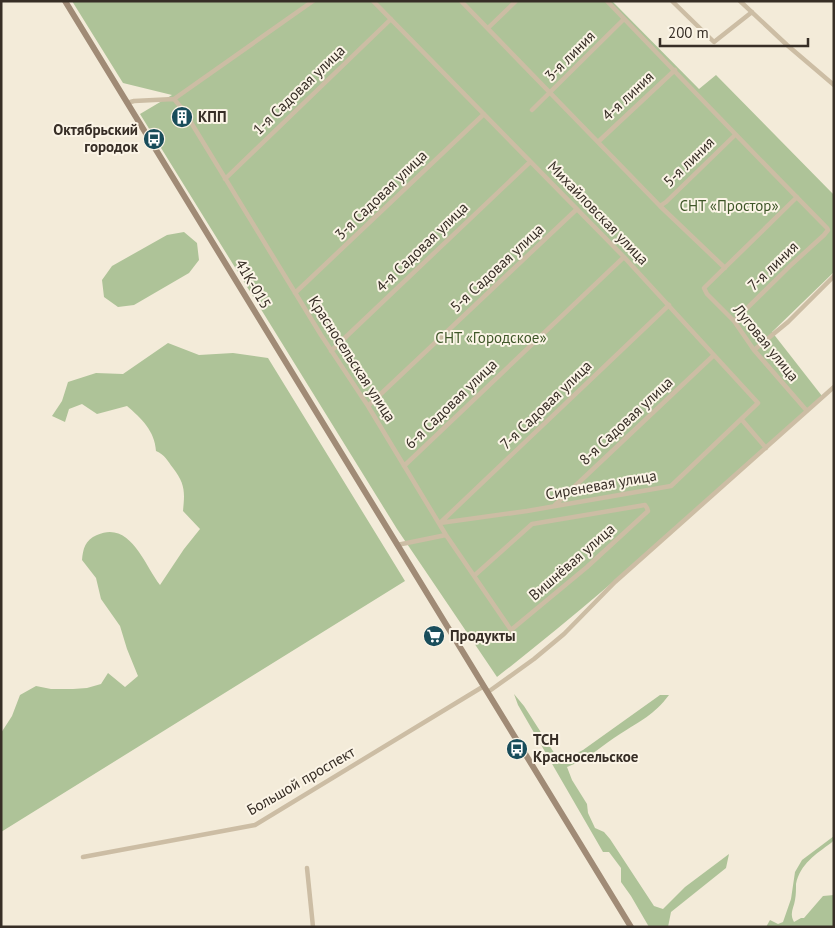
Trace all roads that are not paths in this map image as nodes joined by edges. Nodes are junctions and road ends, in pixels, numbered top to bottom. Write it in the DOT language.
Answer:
graph roads {
  1 [pos="65,1"];
  2 [pos="314,1"];
  3 [pos="373,1"];
  4 [pos="460,1"];
  5 [pos="516,1"];
  6 [pos="607,1"];
  7 [pos="672,1"];
  8 [pos="740,1"];
  9 [pos="752,12"];
  10 [pos="624,19"];
  11 [pos="391,20"];
  12 [pos="488,28"];
  13 [pos="675,70"];
  14 [pos="834,85"];
  15 [pos="551,92"];
  16 [pos="174,99"];
  17 [pos="127,103"];
  18 [pos="532,110"];
  19 [pos="484,114"];
  20 [pos="735,135"];
  21 [pos="599,141"];
  22 [pos="530,162"];
  23 [pos="225,179"];
  24 [pos="797,197"];
  25 [pos="660,206"];
  26 [pos="577,209"];
  27 [pos="624,257"];
  28 [pos="725,268"];
  29 [pos="834,276"];
  30 [pos="295,294"];
  31 [pos="669,305"];
  32 [pos="734,321"];
  33 [pos="754,350"];
  34 [pos="331,351"];
  35 [pos="714,354"];
  36 [pos="834,387"];
  37 [pos="368,406"];
  38 [pos="807,412"];
  39 [pos="742,420"];
  40 [pos="766,448"];
  41 [pos="404,466"];
  42 [pos="554,506"];
  43 [pos="440,523"];
  44 [pos="446,535"];
  45 [pos="397,545"];
  46 [pos="475,575"];
  47 [pos="511,630"];
  48 [pos="486,689"];
  49 [pos="84,857"];
  50 [pos="307,868"];
  51 [pos="313,927"];
  52 [pos="631,927"];
  1 -- 17 [label="main road, 41К-015"];
  2 -- 16 [label="street"];
  3 -- 11 [label="street, Михайловская улица"];
  4 -- 12 [label="street"];
  5 -- 12 [label="street"];
  6 -- 10 [label="street"];
  7 -- 9 [label="street"];
  8 -- 9 [label="street"];
  9 -- 14 [label="street"];
  10 -- 13 [label="street"];
  10 -- 15 [label="street, 3-я линия"];
  11 -- 19 [label="street, Михайловская улица"];
  11 -- 23 [label="street, 1-я Садовая улица"];
  12 -- 15 [label="street"];
  13 -- 20 [label="street"];
  13 -- 21 [label="street, 4-я линия"];
  15 -- 18 [label="street, 3-я линия"];
  15 -- 21 [label="street"];
  16 -- 17 [label="street"];
  16 -- 23 [label="street, Красносельская улица"];
  17 -- 45 [label="main road, 41К-015"];
  19 -- 22 [label="street, Михайловская улица"];
  19 -- 30 [label="street, 3-я Садовая улица"];
  20 -- 24 [label="street"];
  20 -- 25 [label="street, 5-я линия"];
  21 -- 25 [label="street"];
  22 -- 26 [label="street, Михайловская улица"];
  22 -- 34 [label="street, 4-я Садовая улица"];
  23 -- 30 [label="street, Красносельская улица"];
  24 -- 28 [label="street"];
  24 -- 32 [label="street, 7-я линия"];
  25 -- 28 [label="street"];
  26 -- 27 [label="street, Михайловская улица"];
  26 -- 37 [label="street, 5-я Садовая улица"];
  27 -- 31 [label="street, Михайловская улица"];
  27 -- 41 [label="street, 6-я Садовая улица"];
  28 -- 32 [label="street, Луговая улица"];
  29 -- 33 [label="street"];
  30 -- 34 [label="street, Красносельская улица"];
  31 -- 35 [label="street, Михайловская улица"];
  31 -- 43 [label="street, 7-я Садовая улица"];
  32 -- 33 [label="street, Луговая улица"];
  33 -- 38 [label="street, Луговая улица"];
  34 -- 37 [label="street, Красносельская улица"];
  35 -- 39 [label="street, Михайловская улица"];
  35 -- 42 [label="street, 8-я Садовая улица"];
  36 -- 38 [label="street, Большой проспект"];
  37 -- 41 [label="street, Красносельская улица"];
  38 -- 40 [label="street, Большой проспект"];
  39 -- 40 [label="street"];
  39 -- 42 [label="street, Сиреневая улица"];
  40 -- 48 [label="street, Большой проспект"];
  41 -- 43 [label="street, Красносельская улица"];
  42 -- 43 [label="street, Сиреневая улица"];
  43 -- 44 [label="street, Красносельская улица"];
  44 -- 45 [label="street"];
  44 -- 46 [label="street, Красносельская улица"];
  45 -- 48 [label="main road, 41К-015"];
  46 -- 47 [label="street, Красносельская улица"];
  46 -- 47 [label="street, Вишнёвая улица"];
  48 -- 49 [label="street, Большой проспект"];
  48 -- 52 [label="main road, 41К-015"];
  50 -- 51 [label="street"];
}
